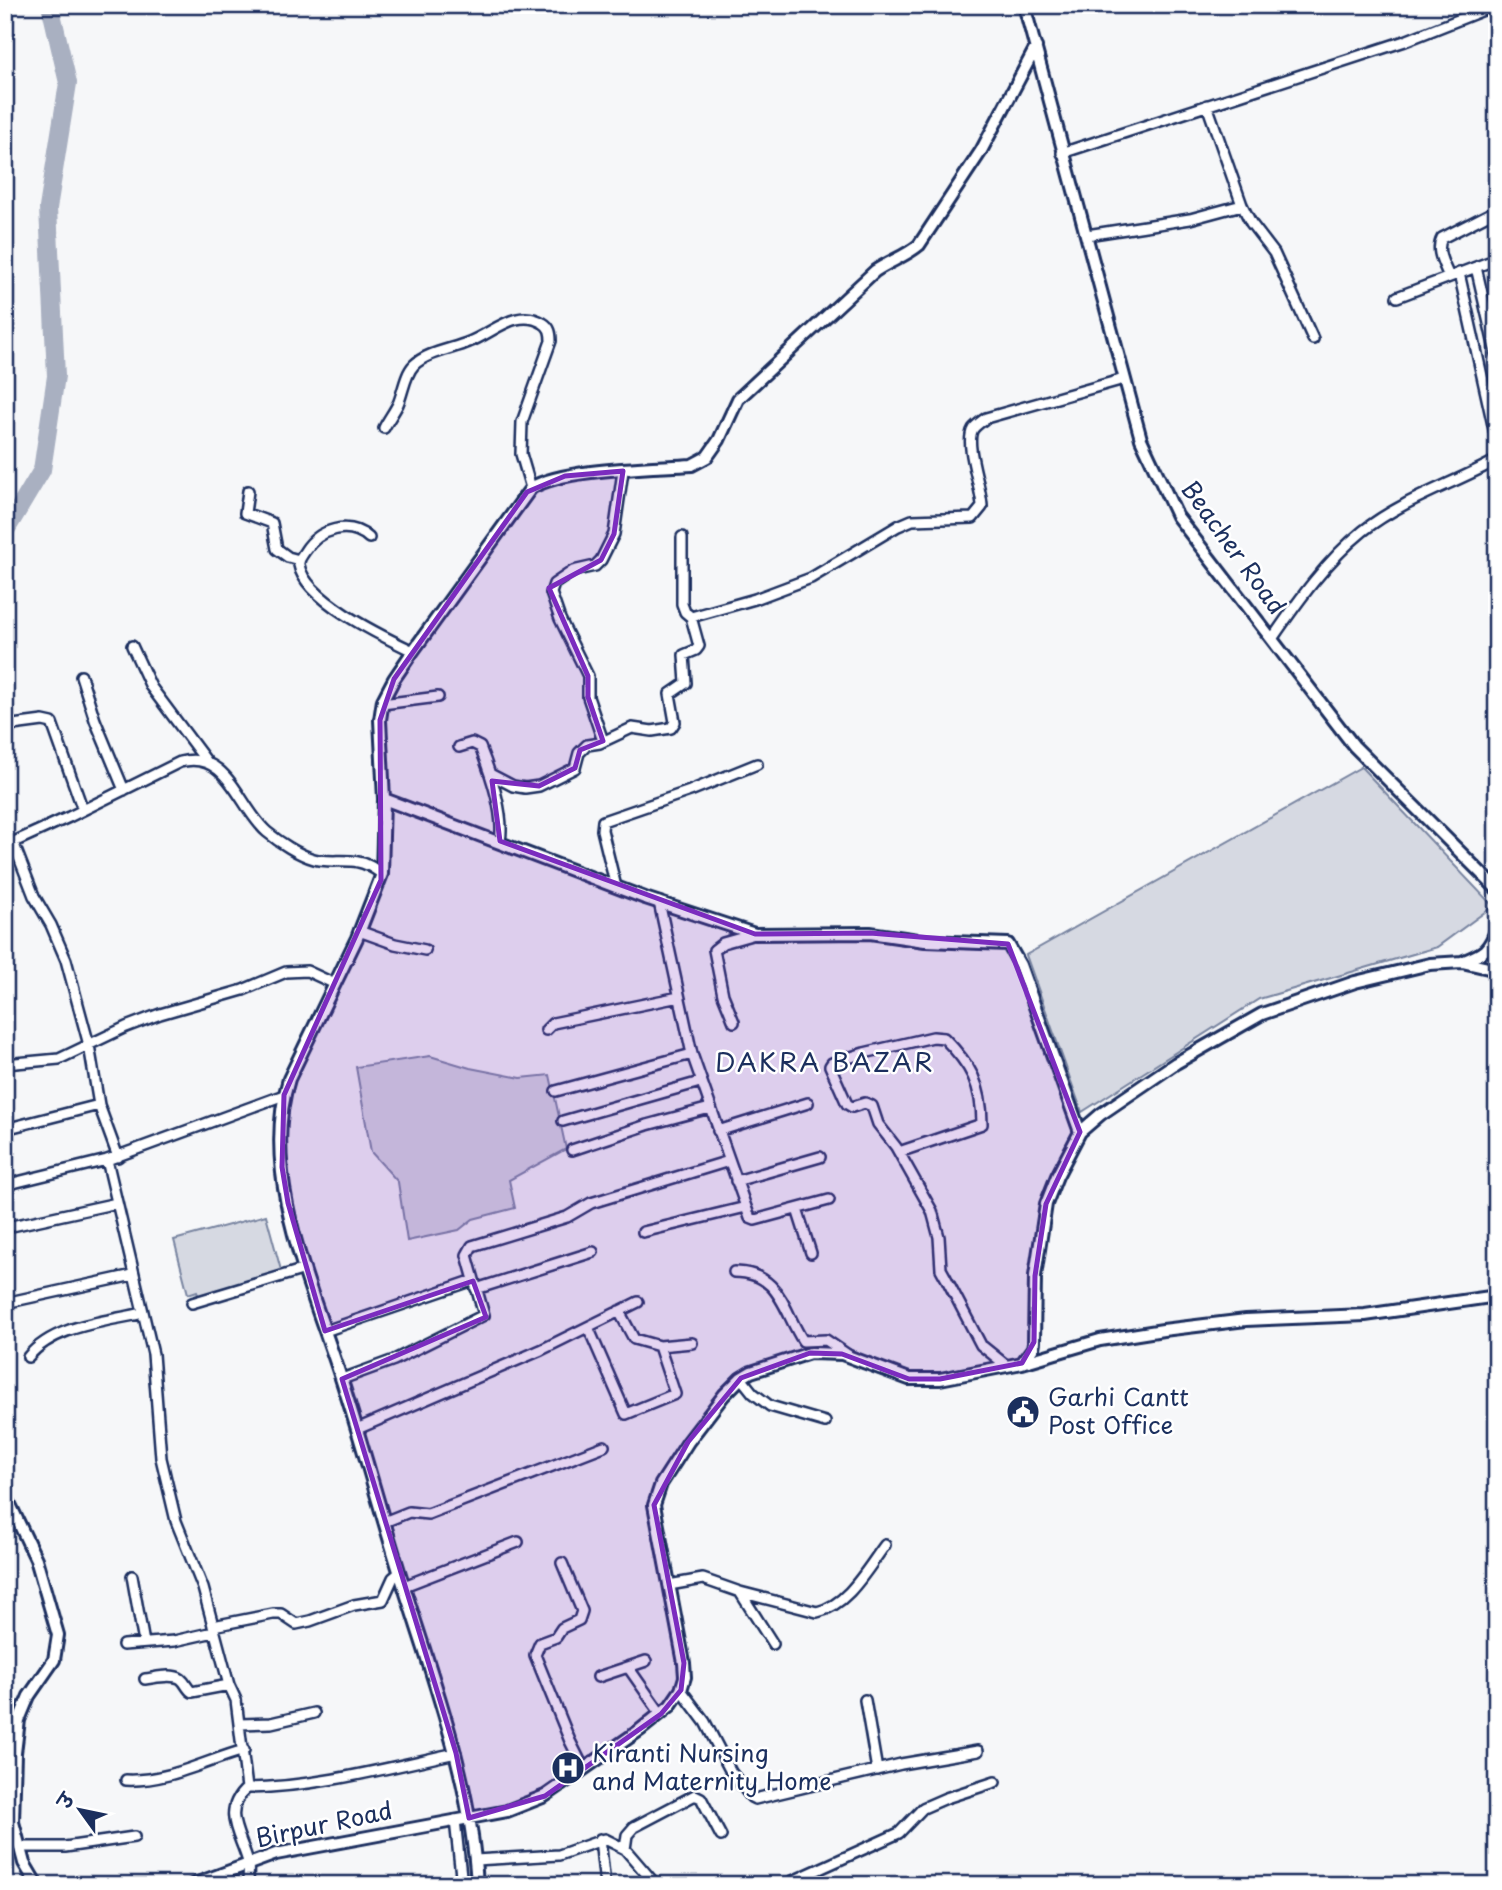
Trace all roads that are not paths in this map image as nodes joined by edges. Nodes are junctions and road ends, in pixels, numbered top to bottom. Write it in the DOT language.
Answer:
graph roads {
  1 [pos="1024,5"];
  2 [pos="1496,5"];
  3 [pos="1036,47"];
  4 [pos="1208,106"];
  5 [pos="1062,153"];
  6 [pos="1242,205"];
  7 [pos="1497,210"];
  8 [pos="1087,235"];
  9 [pos="1497,258"];
  10 [pos="1476,267"];
  11 [pos="1460,273"];
  12 [pos="1449,277"];
  13 [pos="1397,297"];
  14 [pos="1313,339"];
  15 [pos="1497,358"];
  16 [pos="1124,379"];
  17 [pos="384,428"];
  18 [pos="1497,443"];
  19 [pos="1497,460"];
  20 [pos="623,471"];
  21 [pos="531,488"];
  22 [pos="248,491"];
  23 [pos="682,537"];
  24 [pos="369,538"];
  25 [pos="299,560"];
  26 [pos="691,617"];
  27 [pos="1272,639"];
  28 [pos="132,646"];
  29 [pos="413,651"];
  30 [pos="81,676"];
  31 [pos="438,697"];
  32 [pos="382,704"];
  33 [pos="5,726"];
  34 [pos="604,741"];
  35 [pos="459,747"];
  36 [pos="206,762"];
  37 [pos="757,764"];
  38 [pos="490,774"];
  39 [pos="124,790"];
  40 [pos="384,799"];
  41 [pos="83,810"];
  42 [pos="500,841"];
  43 [pos="9,844"];
  44 [pos="382,874"];
  45 [pos="1494,886"];
  46 [pos="616,887"];
  47 [pos="1497,900"];
  48 [pos="659,902"];
  49 [pos="1497,928"];
  50 [pos="359,931"];
  51 [pos="755,934"];
  52 [pos="425,950"];
  53 [pos="1462,962"];
  54 [pos="1497,970"];
  55 [pos="335,984"];
  56 [pos="679,997"];
  57 [pos="734,1022"];
  58 [pos="546,1030"];
  59 [pos="89,1045"];
  60 [pos="692,1054"];
  61 [pos="5,1064"];
  62 [pos="700,1082"];
  63 [pos="556,1091"];
  64 [pos="284,1095"];
  65 [pos="808,1103"];
  66 [pos="99,1105"];
  67 [pos="709,1108"];
  68 [pos="563,1121"];
  69 [pos="5,1129"];
  70 [pos="718,1131"];
  71 [pos="1080,1132"];
  72 [pos="572,1150"];
  73 [pos="899,1152"];
  74 [pos="118,1157"];
  75 [pos="820,1157"];
  76 [pos="107,1160"];
  77 [pos="729,1161"];
  78 [pos="736,1181"];
  79 [pos="9,1184"];
  80 [pos="829,1200"];
  81 [pos="117,1203"];
  82 [pos="746,1207"];
  83 [pos="797,1209"];
  84 [pos="12,1226"];
  85 [pos="643,1232"];
  86 [pos="593,1252"];
  87 [pos="811,1253"];
  88 [pos="305,1269"];
  89 [pos="734,1272"];
  90 [pos="133,1275"];
  91 [pos="475,1284"];
  92 [pos="1497,1296"];
  93 [pos="638,1302"];
  94 [pos="5,1303"];
  95 [pos="192,1303"];
  96 [pos="619,1311"];
  97 [pos="143,1313"];
  98 [pos="588,1327"];
  99 [pos="325,1331"];
  100 [pos="692,1343"];
  101 [pos="659,1346"];
  102 [pos="28,1357"];
  103 [pos="852,1358"];
  104 [pos="1022,1363"];
  105 [pos="1007,1366"];
  106 [pos="741,1378"];
  107 [pos="342,1379"];
  108 [pos="825,1422"];
  109 [pos="357,1429"];
  110 [pos="604,1446"];
  111 [pos="5,1494"];
  112 [pos="384,1522"];
  113 [pos="518,1542"];
  114 [pos="885,1545"];
  115 [pos="562,1563"];
  116 [pos="399,1573"];
  117 [pos="132,1576"];
  118 [pos="669,1585"];
  119 [pos="404,1586"];
  120 [pos="740,1592"];
  121 [pos="213,1629"];
  122 [pos="144,1643"];
  123 [pos="773,1644"];
  124 [pos="123,1645"];
  125 [pos="646,1661"];
  126 [pos="628,1667"];
  127 [pos="598,1677"];
  128 [pos="145,1679"];
  129 [pos="229,1685"];
  130 [pos="681,1690"];
  131 [pos="865,1700"];
  132 [pos="314,1713"];
  133 [pos="661,1714"];
  134 [pos="240,1724"];
  135 [pos="244,1751"];
  136 [pos="978,1751"];
  137 [pos="456,1753"];
  138 [pos="584,1769"];
  139 [pos="877,1770"];
  140 [pos="126,1780"];
  141 [pos="995,1782"];
  142 [pos="247,1788"];
  143 [pos="469,1818"];
  144 [pos="455,1820"];
  145 [pos="721,1836"];
  146 [pos="134,1838"];
  147 [pos="600,1839"];
  148 [pos="19,1847"];
  149 [pos="625,1849"];
  150 [pos="475,1860"];
  151 [pos="248,1863"];
  152 [pos="37,1885"];
  153 [pos="192,1885"];
  154 [pos="248,1885"];
  155 [pos="462,1885"];
  156 [pos="477,1885"];
  157 [pos="605,1885"];
  158 [pos="656,1885"];
  159 [pos="784,1885"];
  1 -- 3 [label="street, Beacher Road"];
  2 -- 4 [label="street"];
  3 -- 5 [label="street, Beacher Road"];
  3 -- 20 [label="street"];
  4 -- 5 [label="street"];
  4 -- 6 [label="street"];
  5 -- 8 [label="street, Beacher Road"];
  6 -- 8 [label="street"];
  6 -- 14 [label="street"];
  7 -- 12 [label="street"];
  8 -- 16 [label="street, Beacher Road"];
  9 -- 10 [label="street"];
  10 -- 11 [label="street"];
  10 -- 15 [label="street"];
  11 -- 12 [label="street"];
  11 -- 18 [label="street"];
  12 -- 13 [label="street"];
  16 -- 26 [label="street"];
  16 -- 27 [label="street, Beacher Road"];
  17 -- 21 [label="street"];
  19 -- 27 [label="street"];
  20 -- 21 [label="street"];
  20 -- 34 [label="street"];
  21 -- 29 [label="street"];
  22 -- 25 [label="street"];
  23 -- 26 [label="street"];
  24 -- 25 [label="street"];
  25 -- 29 [label="street"];
  26 -- 34 [label="street"];
  27 -- 45 [label="street, Beacher Road"];
  28 -- 36 [label="street"];
  29 -- 32 [label="street"];
  30 -- 39 [label="street"];
  31 -- 32 [label="street"];
  32 -- 40 [label="street"];
  33 -- 41 [label="street"];
  34 -- 38 [label="street"];
  35 -- 38 [label="street"];
  36 -- 39 [label="street"];
  36 -- 44 [label="street"];
  37 -- 46 [label="street"];
  38 -- 42 [label="street"];
  39 -- 41 [label="street"];
  40 -- 42 [label="street"];
  40 -- 44 [label="street"];
  41 -- 43 [label="street"];
  42 -- 46 [label="street"];
  43 -- 59 [label="street"];
  44 -- 50 [label="street"];
  45 -- 47 [label="street"];
  46 -- 48 [label="street"];
  48 -- 51 [label="street"];
  48 -- 56 [label="street"];
  49 -- 53 [label="street"];
  50 -- 52 [label="street"];
  50 -- 55 [label="street"];
  51 -- 57 [label="street"];
  51 -- 71 [label="street"];
  53 -- 54 [label="street"];
  53 -- 71 [label="street"];
  55 -- 59 [label="street"];
  55 -- 64 [label="street"];
  56 -- 58 [label="street"];
  56 -- 60 [label="street"];
  59 -- 61 [label="street"];
  59 -- 66 [label="street"];
  60 -- 62 [label="street"];
  60 -- 63 [label="street"];
  62 -- 67 [label="street"];
  62 -- 68 [label="street"];
  64 -- 74 [label="street"];
  64 -- 88 [label="street"];
  65 -- 70 [label="street"];
  66 -- 69 [label="street"];
  66 -- 74 [label="street"];
  67 -- 70 [label="street"];
  67 -- 72 [label="street"];
  70 -- 77 [label="street"];
  71 -- 104 [label="street"];
  73 -- 73 [label="street"];
  73 -- 105 [label="street"];
  74 -- 76 [label="street"];
  75 -- 78 [label="street"];
  76 -- 79 [label="street"];
  76 -- 81 [label="street"];
  77 -- 78 [label="street"];
  77 -- 91 [label="street"];
  78 -- 82 [label="street"];
  80 -- 83 [label="street"];
  81 -- 84 [label="street"];
  81 -- 90 [label="street"];
  82 -- 83 [label="street"];
  82 -- 85 [label="street"];
  83 -- 87 [label="street"];
  86 -- 91 [label="street"];
  88 -- 95 [label="street"];
  88 -- 99 [label="street"];
  89 -- 103 [label="street"];
  90 -- 94 [label="street"];
  90 -- 97 [label="street"];
  91 -- 99 [label="street"];
  91 -- 107 [label="street"];
  92 -- 104 [label="street"];
  93 -- 96 [label="street"];
  96 -- 98 [label="street"];
  96 -- 101 [label="street"];
  97 -- 102 [label="street"];
  97 -- 121 [label="street"];
  98 -- 101 [label="street"];
  98 -- 109 [label="street"];
  99 -- 107 [label="street"];
  100 -- 101 [label="street"];
  103 -- 105 [label="street"];
  103 -- 106 [label="street"];
  104 -- 105 [label="street"];
  106 -- 108 [label="street"];
  106 -- 118 [label="street"];
  107 -- 109 [label="street"];
  109 -- 112 [label="street"];
  110 -- 112 [label="street"];
  111 -- 148 [label="street"];
  112 -- 116 [label="street"];
  113 -- 119 [label="street"];
  114 -- 120 [label="street"];
  115 -- 138 [label="street"];
  116 -- 119 [label="street"];
  116 -- 121 [label="street"];
  117 -- 122 [label="street"];
  118 -- 120 [label="street"];
  118 -- 130 [label="street"];
  119 -- 137 [label="street"];
  120 -- 123 [label="street"];
  121 -- 122 [label="street"];
  121 -- 129 [label="street"];
  122 -- 124 [label="street"];
  125 -- 126 [label="street"];
  126 -- 127 [label="street"];
  126 -- 133 [label="street"];
  128 -- 129 [label="street"];
  129 -- 134 [label="street"];
  130 -- 133 [label="street, Birpur Road"];
  130 -- 139 [label="street"];
  131 -- 139 [label="street"];
  132 -- 134 [label="street"];
  133 -- 138 [label="street, Birpur Road"];
  134 -- 135 [label="street"];
  135 -- 140 [label="street"];
  135 -- 142 [label="street"];
  136 -- 139 [label="street"];
  137 -- 142 [label="street"];
  137 -- 143 [label="street"];
  138 -- 143 [label="street, Birpur Road"];
  141 -- 159 [label="street"];
  142 -- 151 [label="street"];
  143 -- 144 [label="street, Birpur Road"];
  143 -- 150 [label="street"];
  144 -- 151 [label="street, Birpur Road"];
  144 -- 155 [label="street"];
  145 -- 149 [label="street"];
  146 -- 148 [label="street"];
  147 -- 149 [label="street"];
  147 -- 150 [label="street"];
  147 -- 157 [label="street"];
  148 -- 152 [label="street"];
  149 -- 158 [label="street"];
  150 -- 156 [label="street"];
  151 -- 153 [label="street, Birpur Road"];
  151 -- 154 [label="street"];
}
